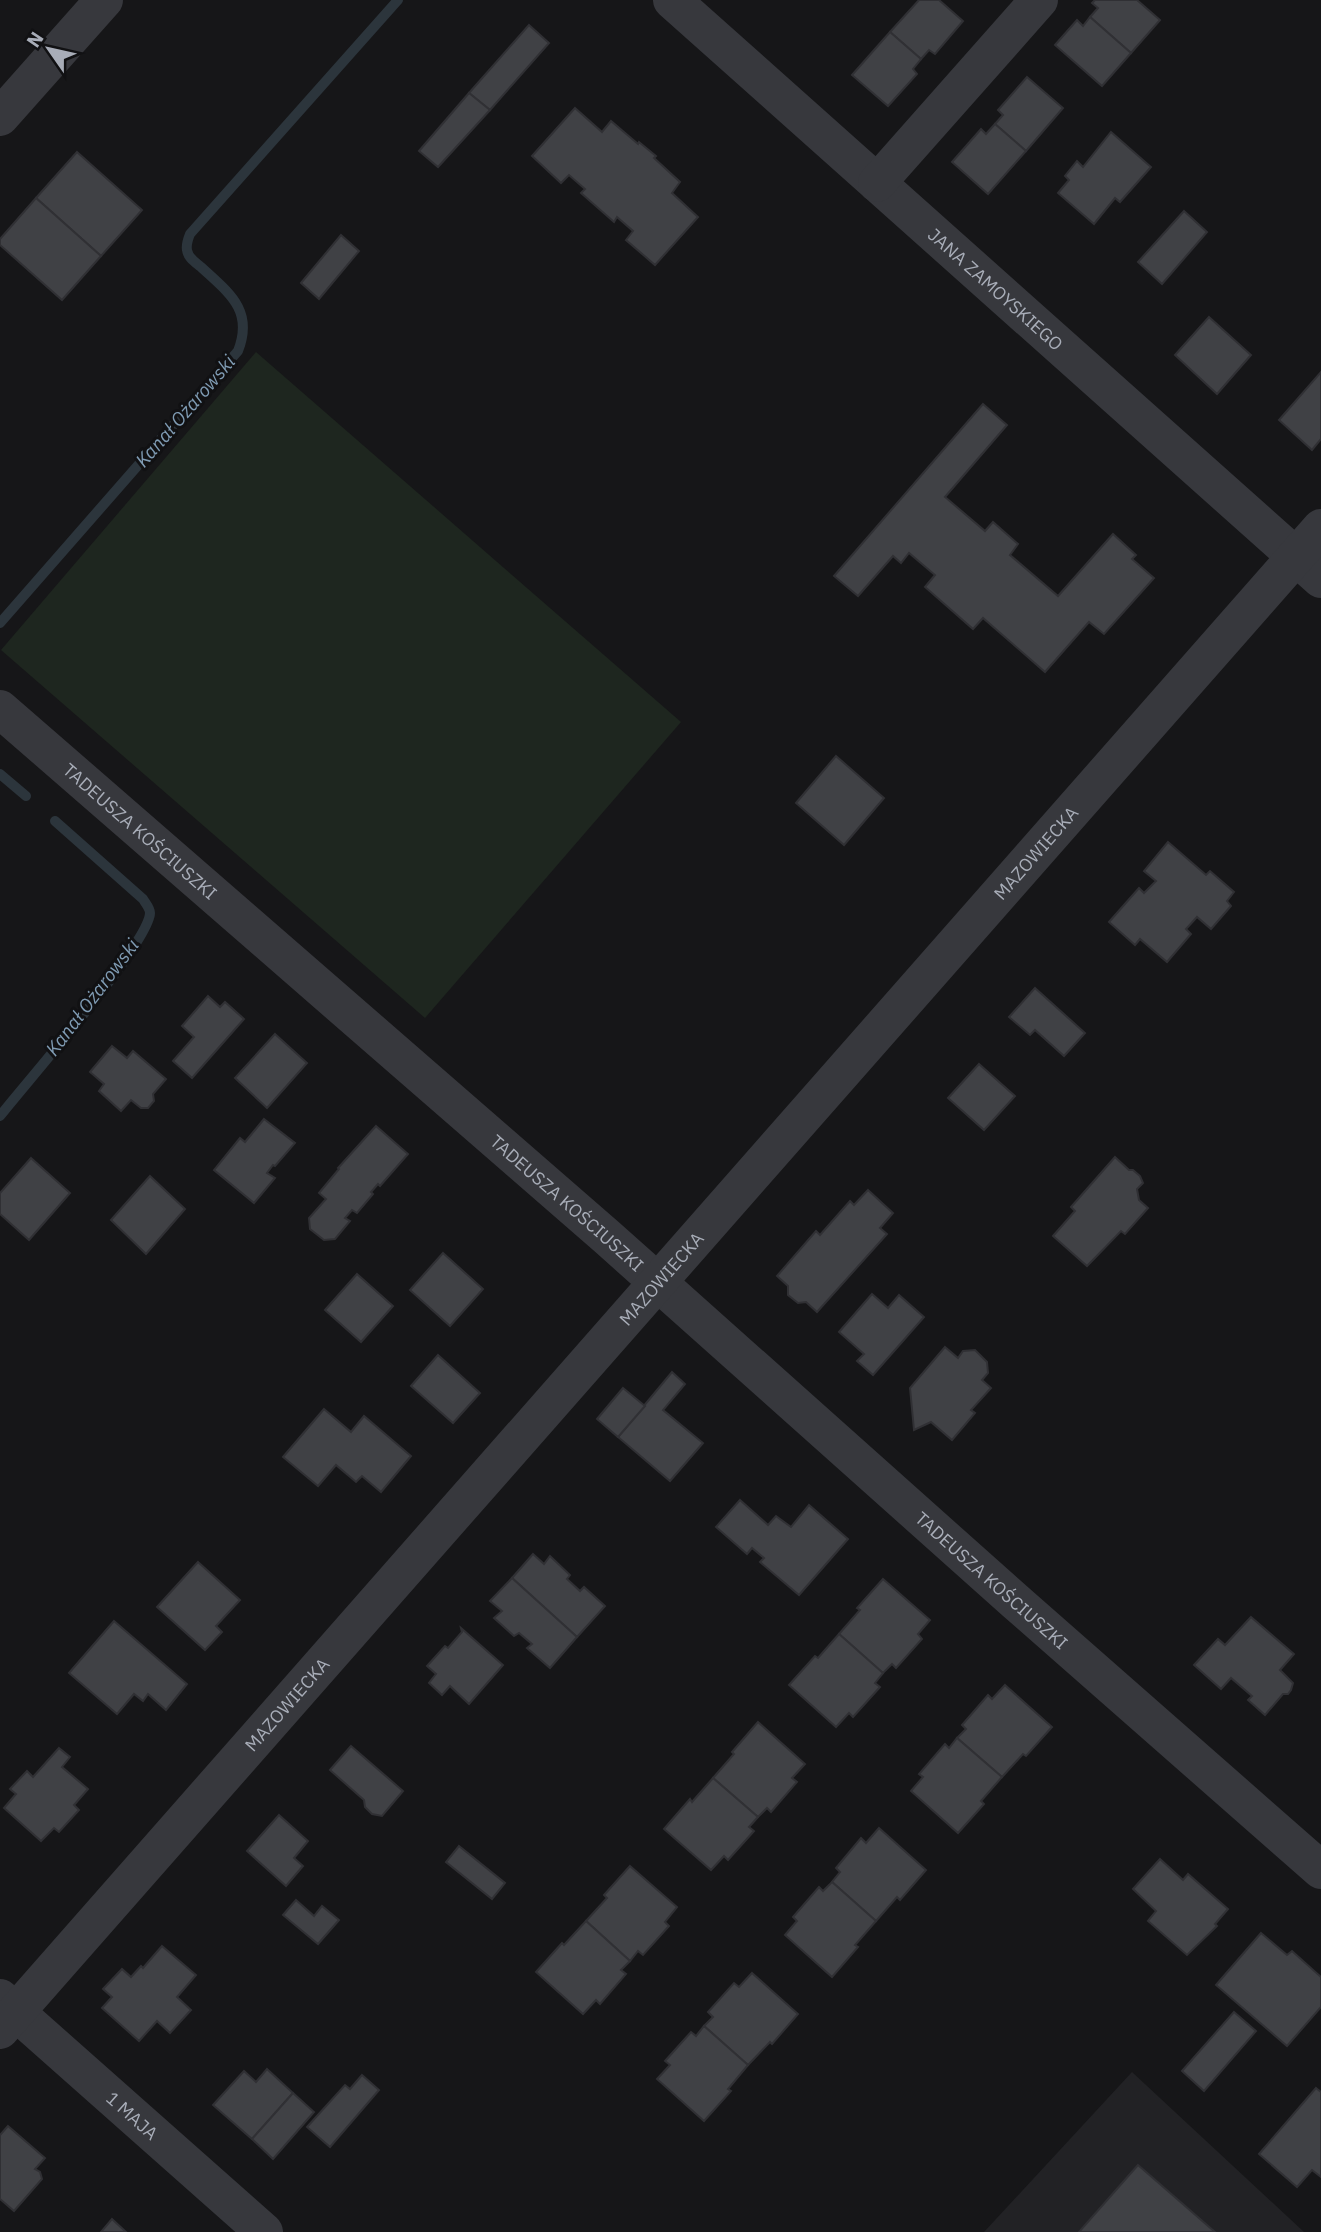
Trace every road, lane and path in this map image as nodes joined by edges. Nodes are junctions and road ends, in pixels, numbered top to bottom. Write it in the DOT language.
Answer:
graph roads {
  1 [pos="104,0"];
  2 [pos="672,0"];
  3 [pos="1040,0"];
  4 [pos="0,117"];
  5 [pos="877,184"];
  6 [pos="1321,528"];
  7 [pos="1309,568"];
  8 [pos="0,709"];
  9 [pos="658,1282"];
  10 [pos="1321,1870"];
  11 [pos="5,2014"];
  12 [pos="264,2232"];
  1 -- 4 [label="street"];
  2 -- 5 [label="street, JANA ZAMOYSKIEGO"];
  3 -- 5 [label="street"];
  5 -- 7 [label="street, JANA ZAMOYSKIEGO"];
  6 -- 7 [label="street, MAZOWIECKA"];
  7 -- 9 [label="street, MAZOWIECKA"];
  8 -- 9 [label="street, TADEUSZA KOŚCIUSZKI"];
  9 -- 10 [label="street, TADEUSZA KOŚCIUSZKI"];
  9 -- 11 [label="street, MAZOWIECKA"];
  11 -- 12 [label="street, 1 MAJA"];
}
